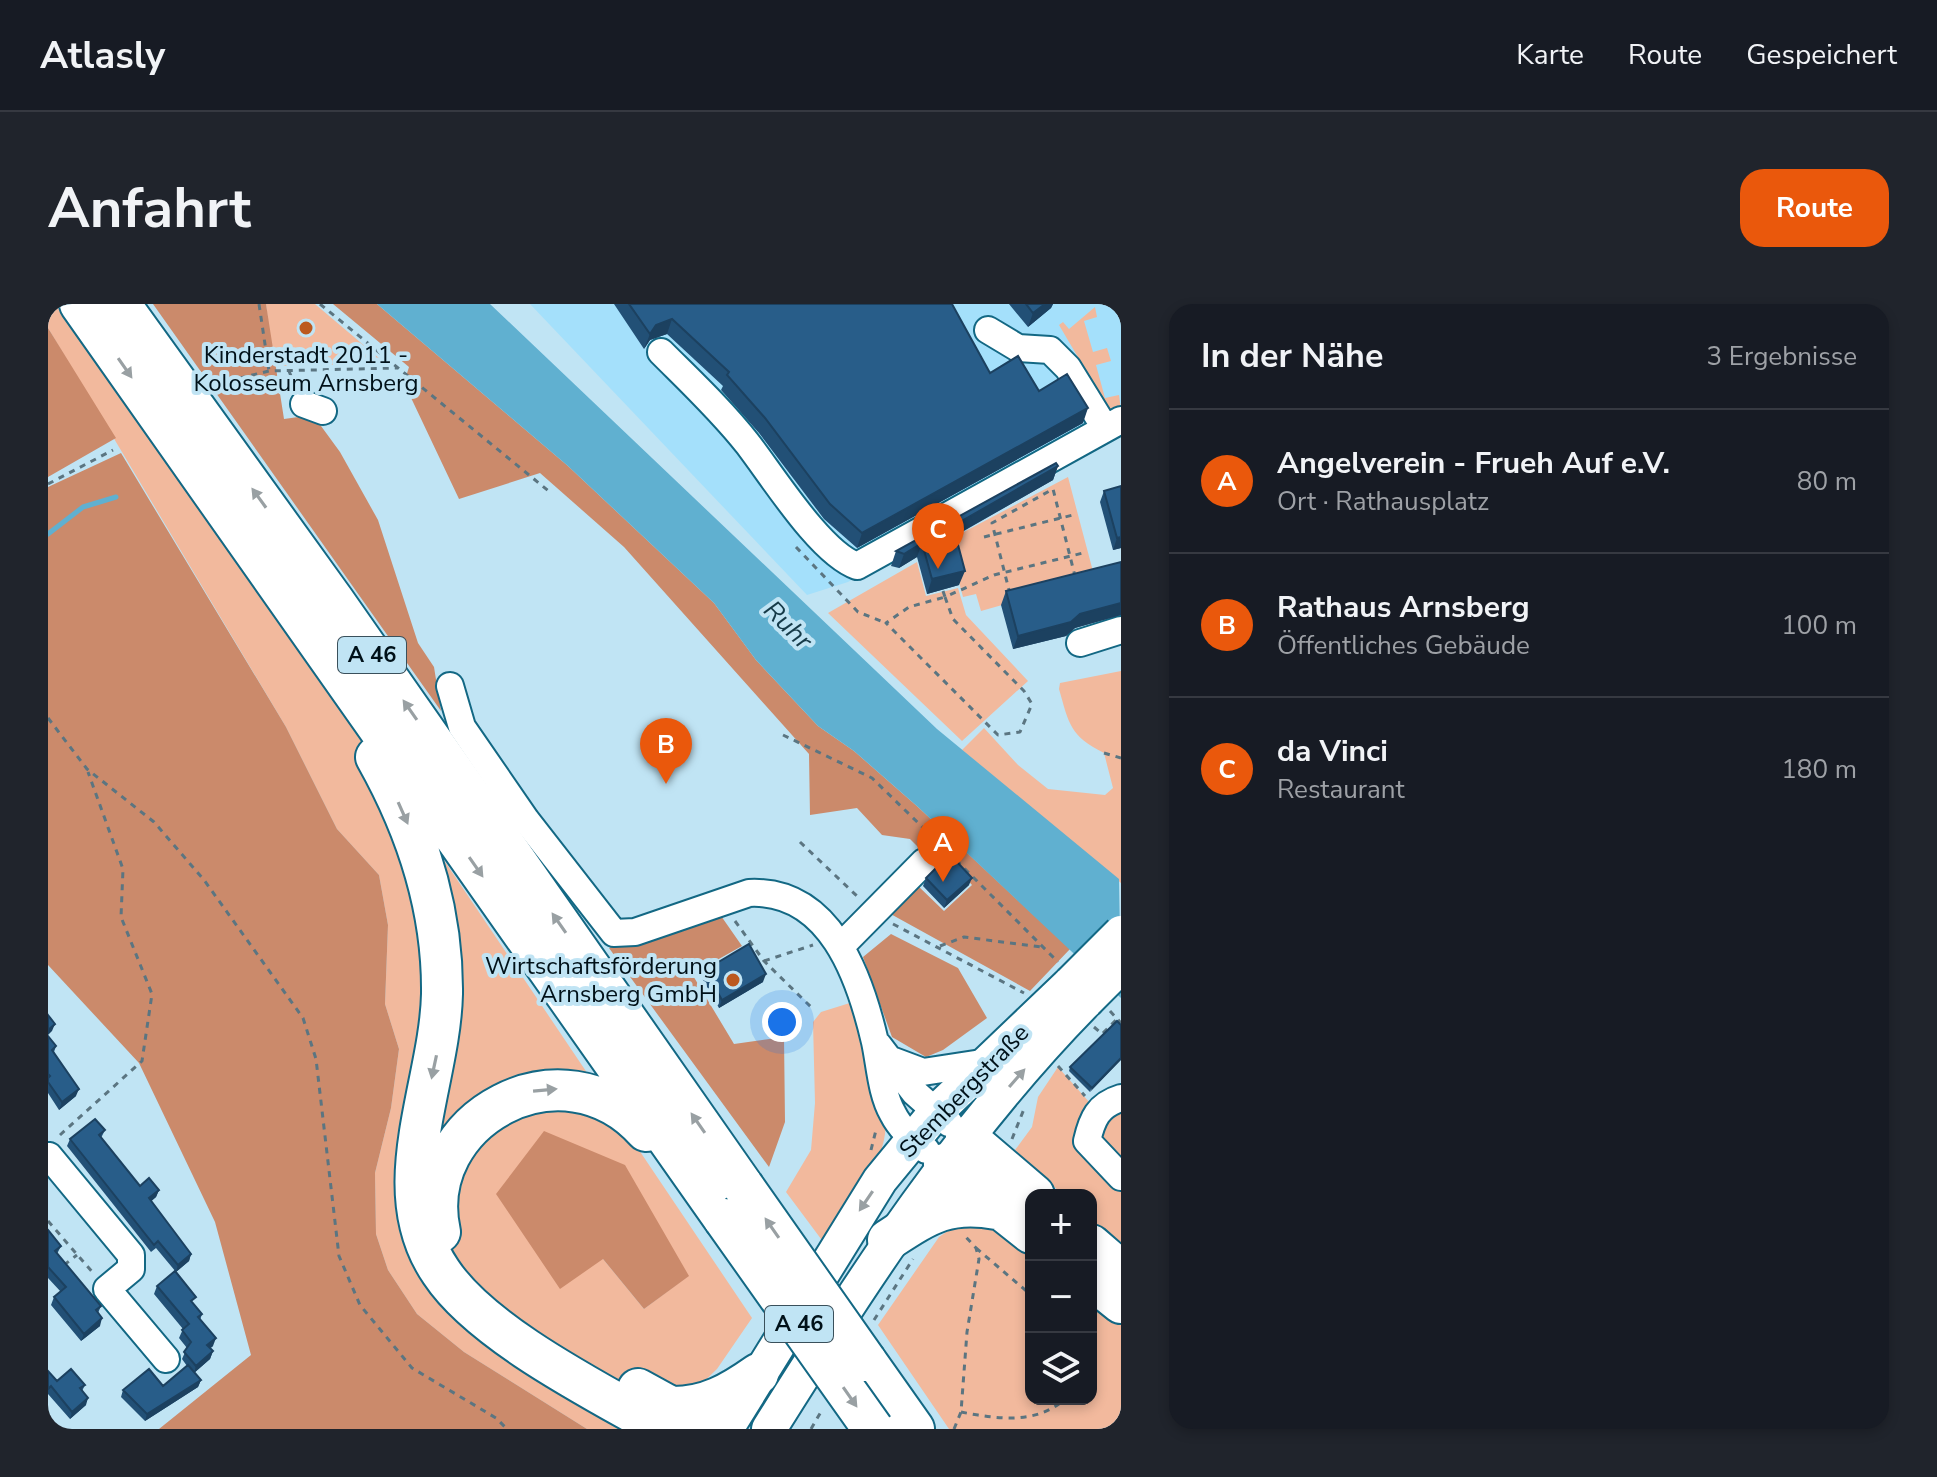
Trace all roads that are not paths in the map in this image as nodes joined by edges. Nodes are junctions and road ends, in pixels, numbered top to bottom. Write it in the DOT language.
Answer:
graph roads {
  1 [pos="80,304"];
  2 [pos="120,304"];
  3 [pos="988,330"];
  4 [pos="661,352"];
  5 [pos="1113,424"];
  6 [pos="286,597"];
  7 [pos="1121,630"];
  8 [pos="1080,643"];
  9 [pos="450,686"];
  10 [pos="924,862"];
  11 [pos="1121,933"];
  12 [pos="838,942"];
  13 [pos="1121,966"];
  14 [pos="1100,1011"];
  15 [pos="881,1049"];
  16 [pos="988,1062"];
  17 [pos="1110,1105"];
  18 [pos="949,1138"];
  19 [pos="912,1139"];
  20 [pos="49,1149"];
  21 [pos="1121,1177"];
  22 [pos="1016,1202"];
  23 [pos="728,1205"];
  24 [pos="1025,1221"];
  25 [pos="888,1240"];
  26 [pos="1097,1250"];
  27 [pos="1121,1271"];
  28 [pos="1097,1284"];
  29 [pos="1121,1303"];
  30 [pos="166,1359"];
  31 [pos="758,1374"];
  32 [pos="658,1421"];
  33 [pos="711,1429"];
  34 [pos="726,1429"];
  35 [pos="769,1429"];
  36 [pos="873,1429"];
  37 [pos="914,1429"];
  1 -- 6 [label="highway, A 46, one-way"];
  23 -- 2 [label="highway, A 46, one-way"];
  3 -- 5 [label="street"];
  4 -- 5 [label="street"];
  6 -- 23 [label="highway, A 46, one-way"];
  6 -- 32 [label="highway, one-way"];
  7 -- 8 [label="street"];
  9 -- 12 [label="street"];
  10 -- 12 [label="street"];
  11 -- 14 [label="main road, Stembergstraße, bridge"];
  12 -- 15 [label="street"];
  13 -- 14 [label="main road, Stembergstraße, bridge"];
  14 -- 16 [label="main road, Stembergstraße"];
  18 -- 14 [label="main road, Stembergstraße, one-way"];
  15 -- 16 [label="street"];
  15 -- 18 [label="street"];
  15 -- 19 [label="street"];
  16 -- 18 [label="main road, Stembergstraße"];
  17 -- 21 [label="street"];
  18 -- 19 [label="main road, Stembergstraße"];
  18 -- 22 [label="highway"];
  18 -- 25 [label="main road, Stembergstraße"];
  19 -- 31 [label="main road, Stembergstraße, one-way"];
  20 -- 30 [label="street"];
  22 -- 24 [label="highway"];
  22 -- 25 [label="highway"];
  32 -- 23 [label="highway, one-way"];
  23 -- 36 [label="highway, A 46, one-way, bridge"];
  37 -- 23 [label="highway, A 46, one-way, bridge"];
  25 -- 35 [label="main road, Stembergstraße"];
  26 -- 27 [label="highway"];
  28 -- 29 [label="highway"];
  31 -- 32 [label="highway"];
  31 -- 34 [label="main road, Stembergstraße"];
  32 -- 33 [label="highway"];
}
